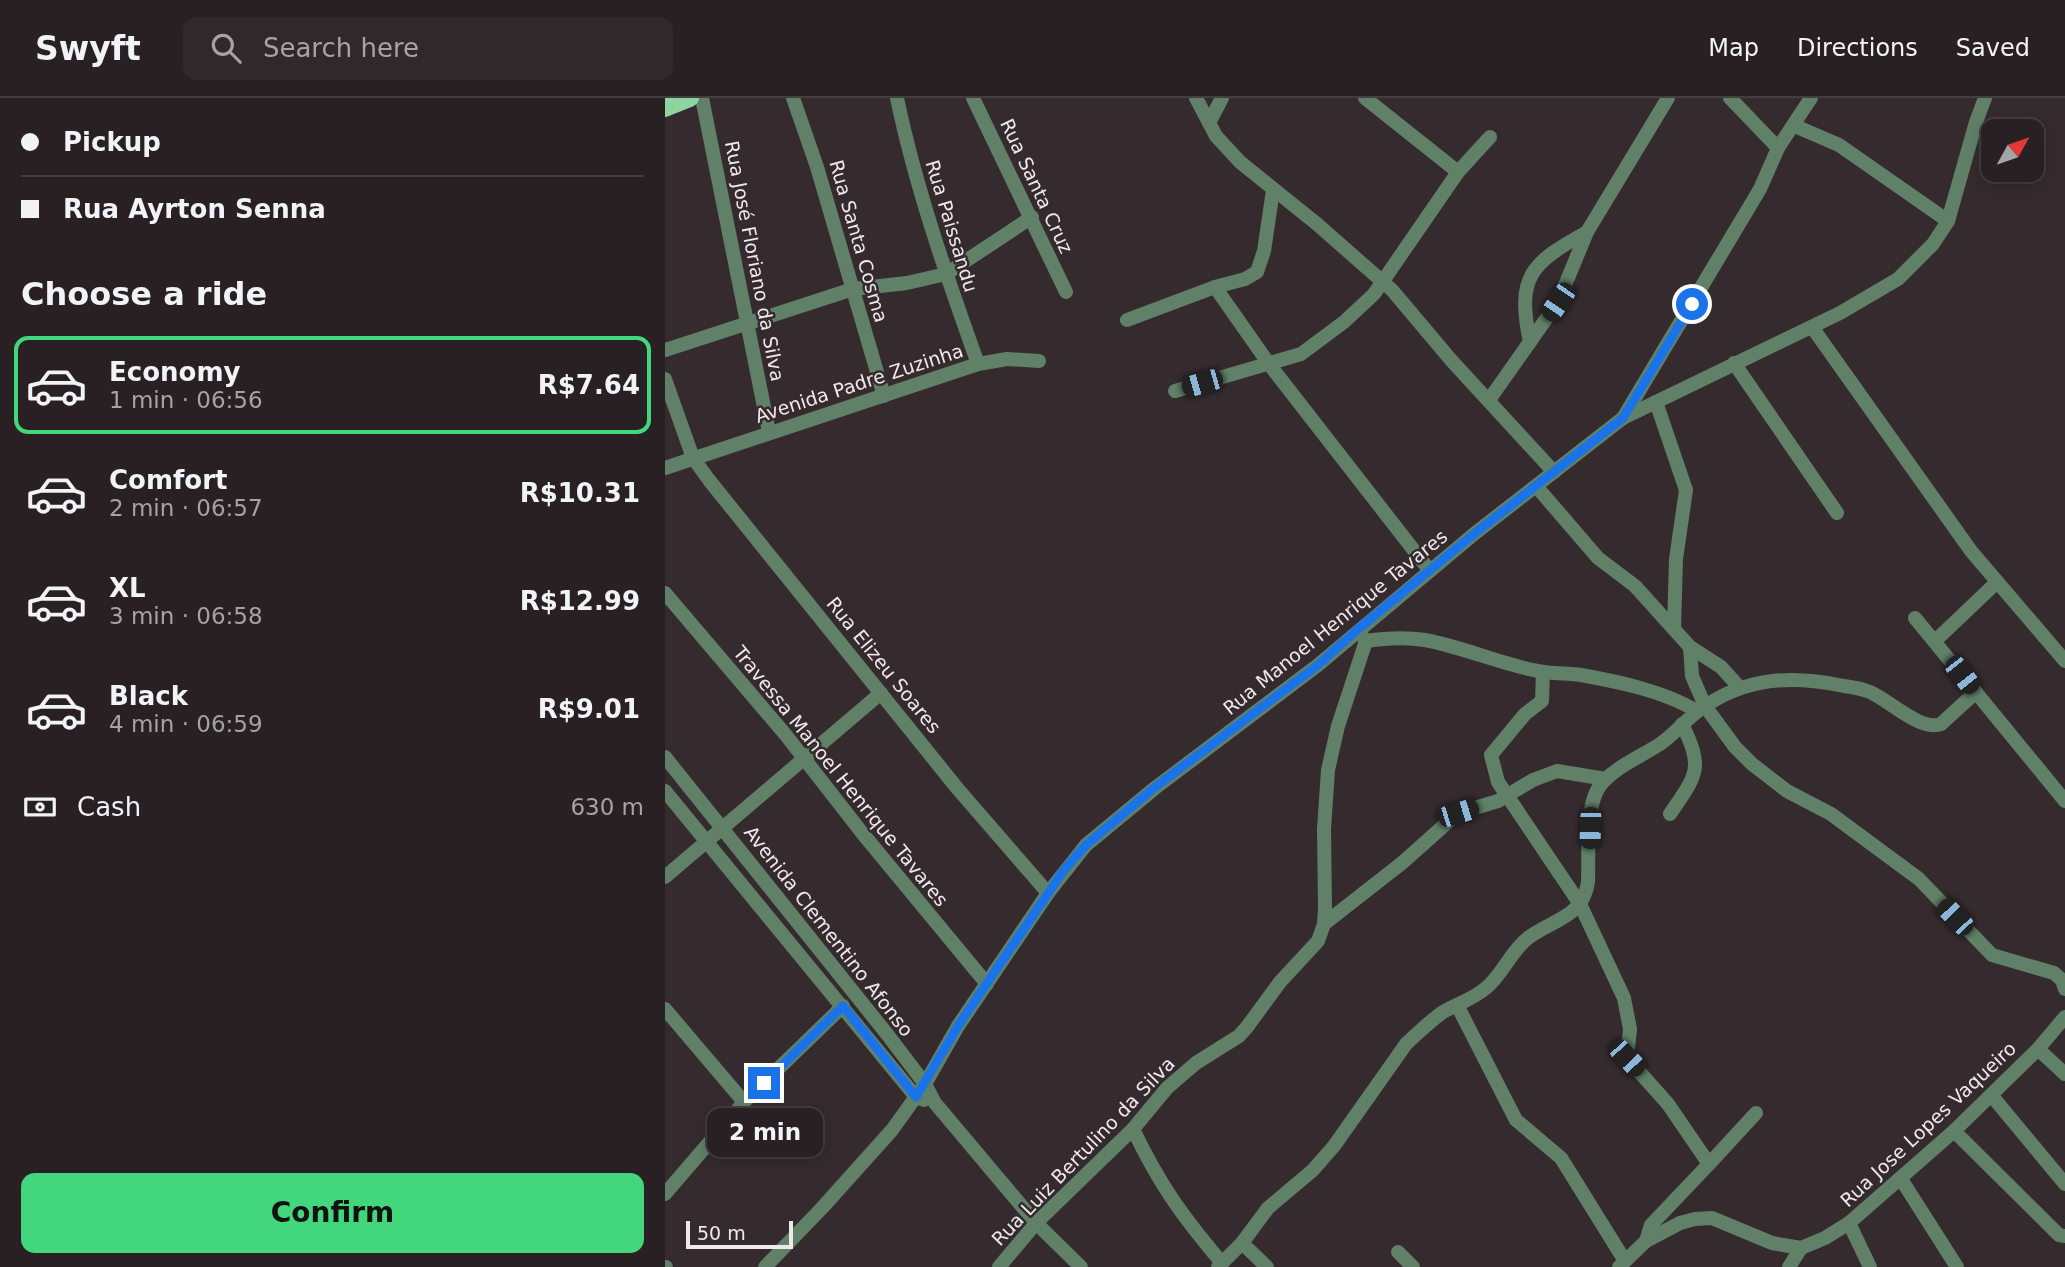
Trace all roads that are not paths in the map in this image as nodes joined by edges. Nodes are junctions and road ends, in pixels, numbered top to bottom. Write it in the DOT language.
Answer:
graph roads {
  1 [pos="691,98"];
  2 [pos="793,98"];
  3 [pos="897,98"];
  4 [pos="973,98"];
  5 [pos="1196,98"];
  6 [pos="1222,98"];
  7 [pos="1365,98"];
  8 [pos="1668,98"];
  9 [pos="1730,98"];
  10 [pos="1811,98"];
  11 [pos="1985,98"];
  12 [pos="665,108"];
  13 [pos="1209,123"];
  14 [pos="1795,126"];
  15 [pos="1490,136"];
  16 [pos="1778,148"];
  17 [pos="1458,172"];
  18 [pos="1273,190"];
  19 [pos="1031,217"];
  20 [pos="1948,221"];
  21 [pos="1587,232"];
  22 [pos="946,274"];
  23 [pos="1382,281"];
  24 [pos="1215,286"];
  25 [pos="853,289"];
  26 [pos="1066,292"];
  27 [pos="1127,320"];
  28 [pos="748,324"];
  29 [pos="1812,327"];
  30 [pos="1530,342"];
  31 [pos="665,350"];
  32 [pos="1039,360"];
  33 [pos="1734,363"];
  34 [pos="978,364"];
  35 [pos="1269,365"];
  36 [pos="665,379"];
  37 [pos="1175,391"];
  38 [pos="884,396"];
  39 [pos="1489,400"];
  40 [pos="1656,402"];
  41 [pos="1623,418"];
  42 [pos="769,432"];
  43 [pos="693,458"];
  44 [pos="665,468"];
  45 [pos="1554,472"];
  46 [pos="1537,486"];
  47 [pos="1837,513"];
  48 [pos="1430,571"];
  49 [pos="1996,583"];
  50 [pos="665,593"];
  51 [pos="1915,618"];
  52 [pos="1674,629"];
  53 [pos="1362,635"];
  54 [pos="1935,641"];
  55 [pos="1690,647"];
  56 [pos="2065,661"];
  57 [pos="1543,672"];
  58 [pos="1740,688"];
  59 [pos="1976,692"];
  60 [pos="881,693"];
  61 [pos="1701,709"];
  62 [pos="1682,724"];
  63 [pos="665,757"];
  64 [pos="805,759"];
  65 [pos="1606,779"];
  66 [pos="665,790"];
  67 [pos="1507,795"];
  68 [pos="2065,801"];
  69 [pos="1669,814"];
  70 [pos="723,828"];
  71 [pos="708,841"];
  72 [pos="665,877"];
  73 [pos="1048,893"];
  74 [pos="1580,904"];
  75 [pos="1324,924"];
  76 [pos="987,984"];
  77 [pos="2065,989"];
  78 [pos="1457,1005"];
  79 [pos="843,1006"];
  80 [pos="667,1015"];
  81 [pos="2065,1017"];
  82 [pos="2038,1049"];
  83 [pos="2065,1074"];
  84 [pos="921,1090"];
  85 [pos="1991,1096"];
  86 [pos="744,1102"];
  87 [pos="1756,1113"];
  88 [pos="1133,1129"];
  89 [pos="1954,1131"];
  90 [pos="1709,1164"];
  91 [pos="1901,1180"];
  92 [pos="2065,1184"];
  93 [pos="665,1194"];
  94 [pos="1035,1223"];
  95 [pos="1849,1223"];
  96 [pos="2065,1236"];
  97 [pos="1646,1241"];
  98 [pos="1243,1243"];
  99 [pos="1801,1248"];
  100 [pos="1398,1252"];
  101 [pos="1622,1264"];
  102 [pos="1220,1265"];
  103 [pos="765,1267"];
  104 [pos="999,1267"];
  105 [pos="1081,1267"];
  106 [pos="1267,1267"];
  107 [pos="1413,1267"];
  108 [pos="1789,1267"];
  109 [pos="1870,1267"];
  110 [pos="1957,1267"];
  1 -- 12 [label="main road"];
  1 -- 28 [label="street, Rua José Floriano da Silva"];
  2 -- 25 [label="street, Rua Santa Cosma"];
  3 -- 22 [label="street, Rua Paissandu"];
  4 -- 19 [label="street, Rua Santa Cruz"];
  5 -- 13 [label="street"];
  6 -- 13 [label="street"];
  7 -- 17 [label="street"];
  8 -- 21 [label="street"];
  9 -- 16 [label="street"];
  10 -- 14 [label="street"];
  11 -- 20 [label="street, Rua Manoel Henrique Tavares"];
  13 -- 18 [label="street"];
  14 -- 16 [label="street"];
  14 -- 20 [label="street"];
  15 -- 17 [label="street"];
  16 -- 41 [label="street"];
  17 -- 23 [label="street"];
  18 -- 23 [label="street"];
  18 -- 24 [label="street"];
  19 -- 22 [label="street"];
  19 -- 26 [label="street, Rua Santa Cruz"];
  20 -- 29 [label="street, Rua Manoel Henrique Tavares"];
  21 -- 30 [label="street"];
  21 -- 30 [label="street"];
  22 -- 25 [label="street"];
  22 -- 34 [label="street, Rua Paissandu"];
  23 -- 35 [label="street"];
  23 -- 39 [label="street"];
  24 -- 27 [label="street"];
  24 -- 35 [label="street"];
  25 -- 28 [label="street"];
  25 -- 38 [label="street, Rua Santa Cosma"];
  28 -- 31 [label="street"];
  28 -- 42 [label="street, Rua José Floriano da Silva"];
  29 -- 33 [label="street, Rua Manoel Henrique Tavares"];
  29 -- 49 [label="street"];
  30 -- 39 [label="street"];
  32 -- 34 [label="street, Avenida Padre Zuzinha"];
  33 -- 40 [label="street, Rua Manoel Henrique Tavares"];
  33 -- 47 [label="street"];
  34 -- 38 [label="street, Avenida Padre Zuzinha"];
  35 -- 37 [label="street"];
  35 -- 48 [label="street"];
  36 -- 43 [label="street, Rua Elizeu Soares"];
  38 -- 42 [label="street, Avenida Padre Zuzinha"];
  39 -- 45 [label="street"];
  40 -- 41 [label="street, Rua Manoel Henrique Tavares"];
  40 -- 52 [label="street"];
  41 -- 45 [label="street, Rua Manoel Henrique Tavares"];
  42 -- 43 [label="street, Avenida Padre Zuzinha"];
  43 -- 44 [label="street, Avenida Padre Zuzinha"];
  43 -- 60 [label="street, Rua Elizeu Soares"];
  45 -- 46 [label="street, Rua Manoel Henrique Tavares"];
  46 -- 48 [label="street, Rua Manoel Henrique Tavares"];
  46 -- 52 [label="street"];
  48 -- 53 [label="street, Rua Manoel Henrique Tavares"];
  49 -- 54 [label="street"];
  49 -- 56 [label="street"];
  50 -- 64 [label="street, Travessa Manoel Henrique Tavares"];
  51 -- 54 [label="street"];
  52 -- 55 [label="street"];
  53 -- 57 [label="street"];
  53 -- 73 [label="street, Rua Manoel Henrique Tavares"];
  53 -- 75 [label="street"];
  54 -- 59 [label="street"];
  55 -- 58 [label="street"];
  55 -- 61 [label="street"];
  57 -- 61 [label="street"];
  57 -- 67 [label="street"];
  58 -- 59 [label="street"];
  58 -- 61 [label="street"];
  59 -- 68 [label="street"];
  60 -- 64 [label="street"];
  60 -- 73 [label="street, Rua Elizeu Soares"];
  61 -- 62 [label="street"];
  61 -- 77 [label="street"];
  62 -- 65 [label="street"];
  62 -- 69 [label="street"];
  63 -- 70 [label="street, Avenida Clementino Afonso"];
  64 -- 70 [label="street"];
  64 -- 76 [label="street, Travessa Manoel Henrique Tavares"];
  65 -- 67 [label="street"];
  65 -- 74 [label="street"];
  66 -- 71 [label="street, Avenida Clementino Afonso"];
  67 -- 74 [label="street"];
  67 -- 75 [label="street"];
  70 -- 71 [label="street"];
  70 -- 84 [label="street, Avenida Clementino Afonso"];
  71 -- 72 [label="street"];
  71 -- 79 [label="street, Avenida Clementino Afonso"];
  73 -- 76 [label="street, Rua Manoel Henrique Tavares"];
  74 -- 78 [label="street"];
  74 -- 90 [label="street"];
  75 -- 88 [label="street, Rua Luiz Bertulino da Silva"];
  76 -- 84 [label="street, Rua Manoel Henrique Tavares"];
  78 -- 98 [label="street"];
  78 -- 101 [label="street"];
  79 -- 84 [label="street, Avenida Clementino Afonso"];
  79 -- 86 [label="street"];
  80 -- 86 [label="street"];
  81 -- 82 [label="street, Rua Jose Lopes Vaqueiro"];
  82 -- 83 [label="street"];
  82 -- 85 [label="street, Rua Jose Lopes Vaqueiro"];
  84 -- 94 [label="street"];
  84 -- 103 [label="street, Rua Manoel Henrique Tavares"];
  85 -- 89 [label="street, Rua Jose Lopes Vaqueiro"];
  85 -- 92 [label="street"];
  86 -- 93 [label="street"];
  87 -- 90 [label="street"];
  88 -- 94 [label="street, Rua Luiz Bertulino da Silva"];
  88 -- 102 [label="street"];
  89 -- 91 [label="street, Rua Jose Lopes Vaqueiro"];
  89 -- 96 [label="street"];
  90 -- 97 [label="street"];
  91 -- 95 [label="street, Rua Jose Lopes Vaqueiro"];
  91 -- 110 [label="street"];
  94 -- 104 [label="street, Rua Luiz Bertulino da Silva"];
  94 -- 105 [label="street"];
  95 -- 99 [label="street, Rua Jose Lopes Vaqueiro"];
  95 -- 109 [label="street"];
  97 -- 99 [label="street"];
  97 -- 101 [label="street"];
  98 -- 102 [label="street"];
  98 -- 106 [label="street"];
  99 -- 108 [label="street"];
  100 -- 107 [label="street"];
}
